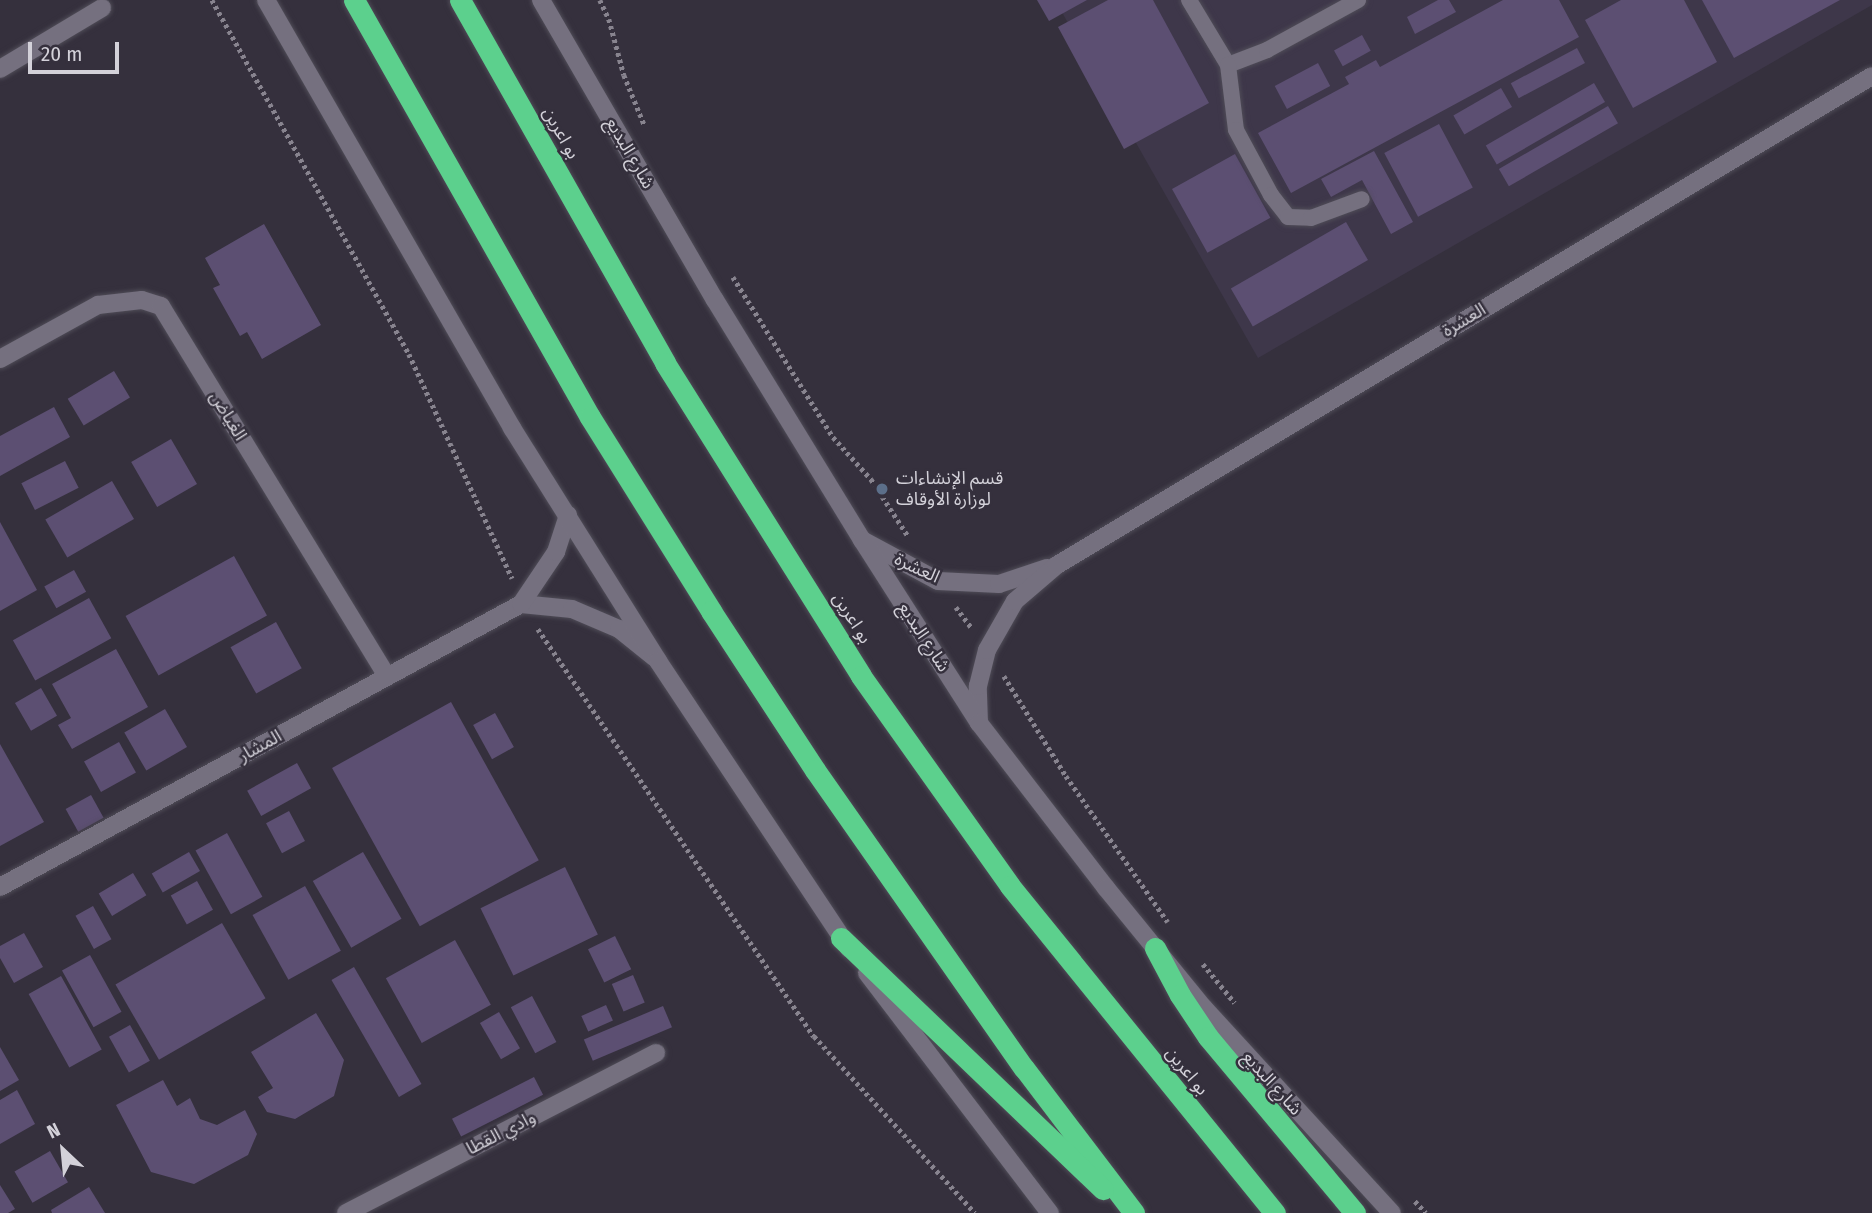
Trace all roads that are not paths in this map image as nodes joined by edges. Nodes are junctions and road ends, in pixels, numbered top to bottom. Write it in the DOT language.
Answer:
graph roads {
  1 [pos="266,0"];
  2 [pos="355,0"];
  3 [pos="460,0"];
  4 [pos="541,0"];
  5 [pos="1189,0"];
  6 [pos="1358,0"];
  7 [pos="102,8"];
  8 [pos="1228,65"];
  9 [pos="0,69"];
  10 [pos="1872,76"];
  11 [pos="1362,199"];
  12 [pos="0,359"];
  13 [pos="568,515"];
  14 [pos="862,540"];
  15 [pos="1057,565"];
  16 [pos="521,604"];
  17 [pos="658,661"];
  18 [pos="387,676"];
  19 [pos="979,723"];
  20 [pos="0,887"];
  21 [pos="841,938"];
  22 [pos="1155,948"];
  23 [pos="656,1053"];
  24 [pos="1032,1193"];
  25 [pos="346,1213"];
  26 [pos="1036,1213"];
  27 [pos="1050,1213"];
  28 [pos="1128,1213"];
  29 [pos="1134,1213"];
  30 [pos="1275,1213"];
  31 [pos="1355,1213"];
  32 [pos="1392,1213"];
  1 -- 13 [label="street"];
  2 -- 29 [label="highway"];
  3 -- 30 [label="highway, بو اعرين"];
  4 -- 14 [label="street, شارع البديع"];
  5 -- 8 [label="lane"];
  6 -- 8 [label="lane"];
  7 -- 9 [label="street"];
  8 -- 11 [label="lane"];
  10 -- 15 [label="street, العشرة"];
  12 -- 18 [label="street, الغياض"];
  13 -- 16 [label="street, المشار"];
  13 -- 17 [label="street"];
  14 -- 15 [label="street, العشرة"];
  14 -- 19 [label="street, شارع البديع"];
  15 -- 19 [label="street, العشرة"];
  16 -- 17 [label="street"];
  16 -- 18 [label="street, المشار"];
  17 -- 21 [label="street"];
  18 -- 20 [label="street, المشار"];
  19 -- 22 [label="street, شارع البديع"];
  21 -- 24 [label="street"];
  21 -- 28 [label="highway"];
  22 -- 31 [label="highway"];
  22 -- 32 [label="street, شارع البديع"];
  23 -- 25 [label="street, وادي القطا"];
  24 -- 26 [label="street"];
  24 -- 27 [label="street"];
}
